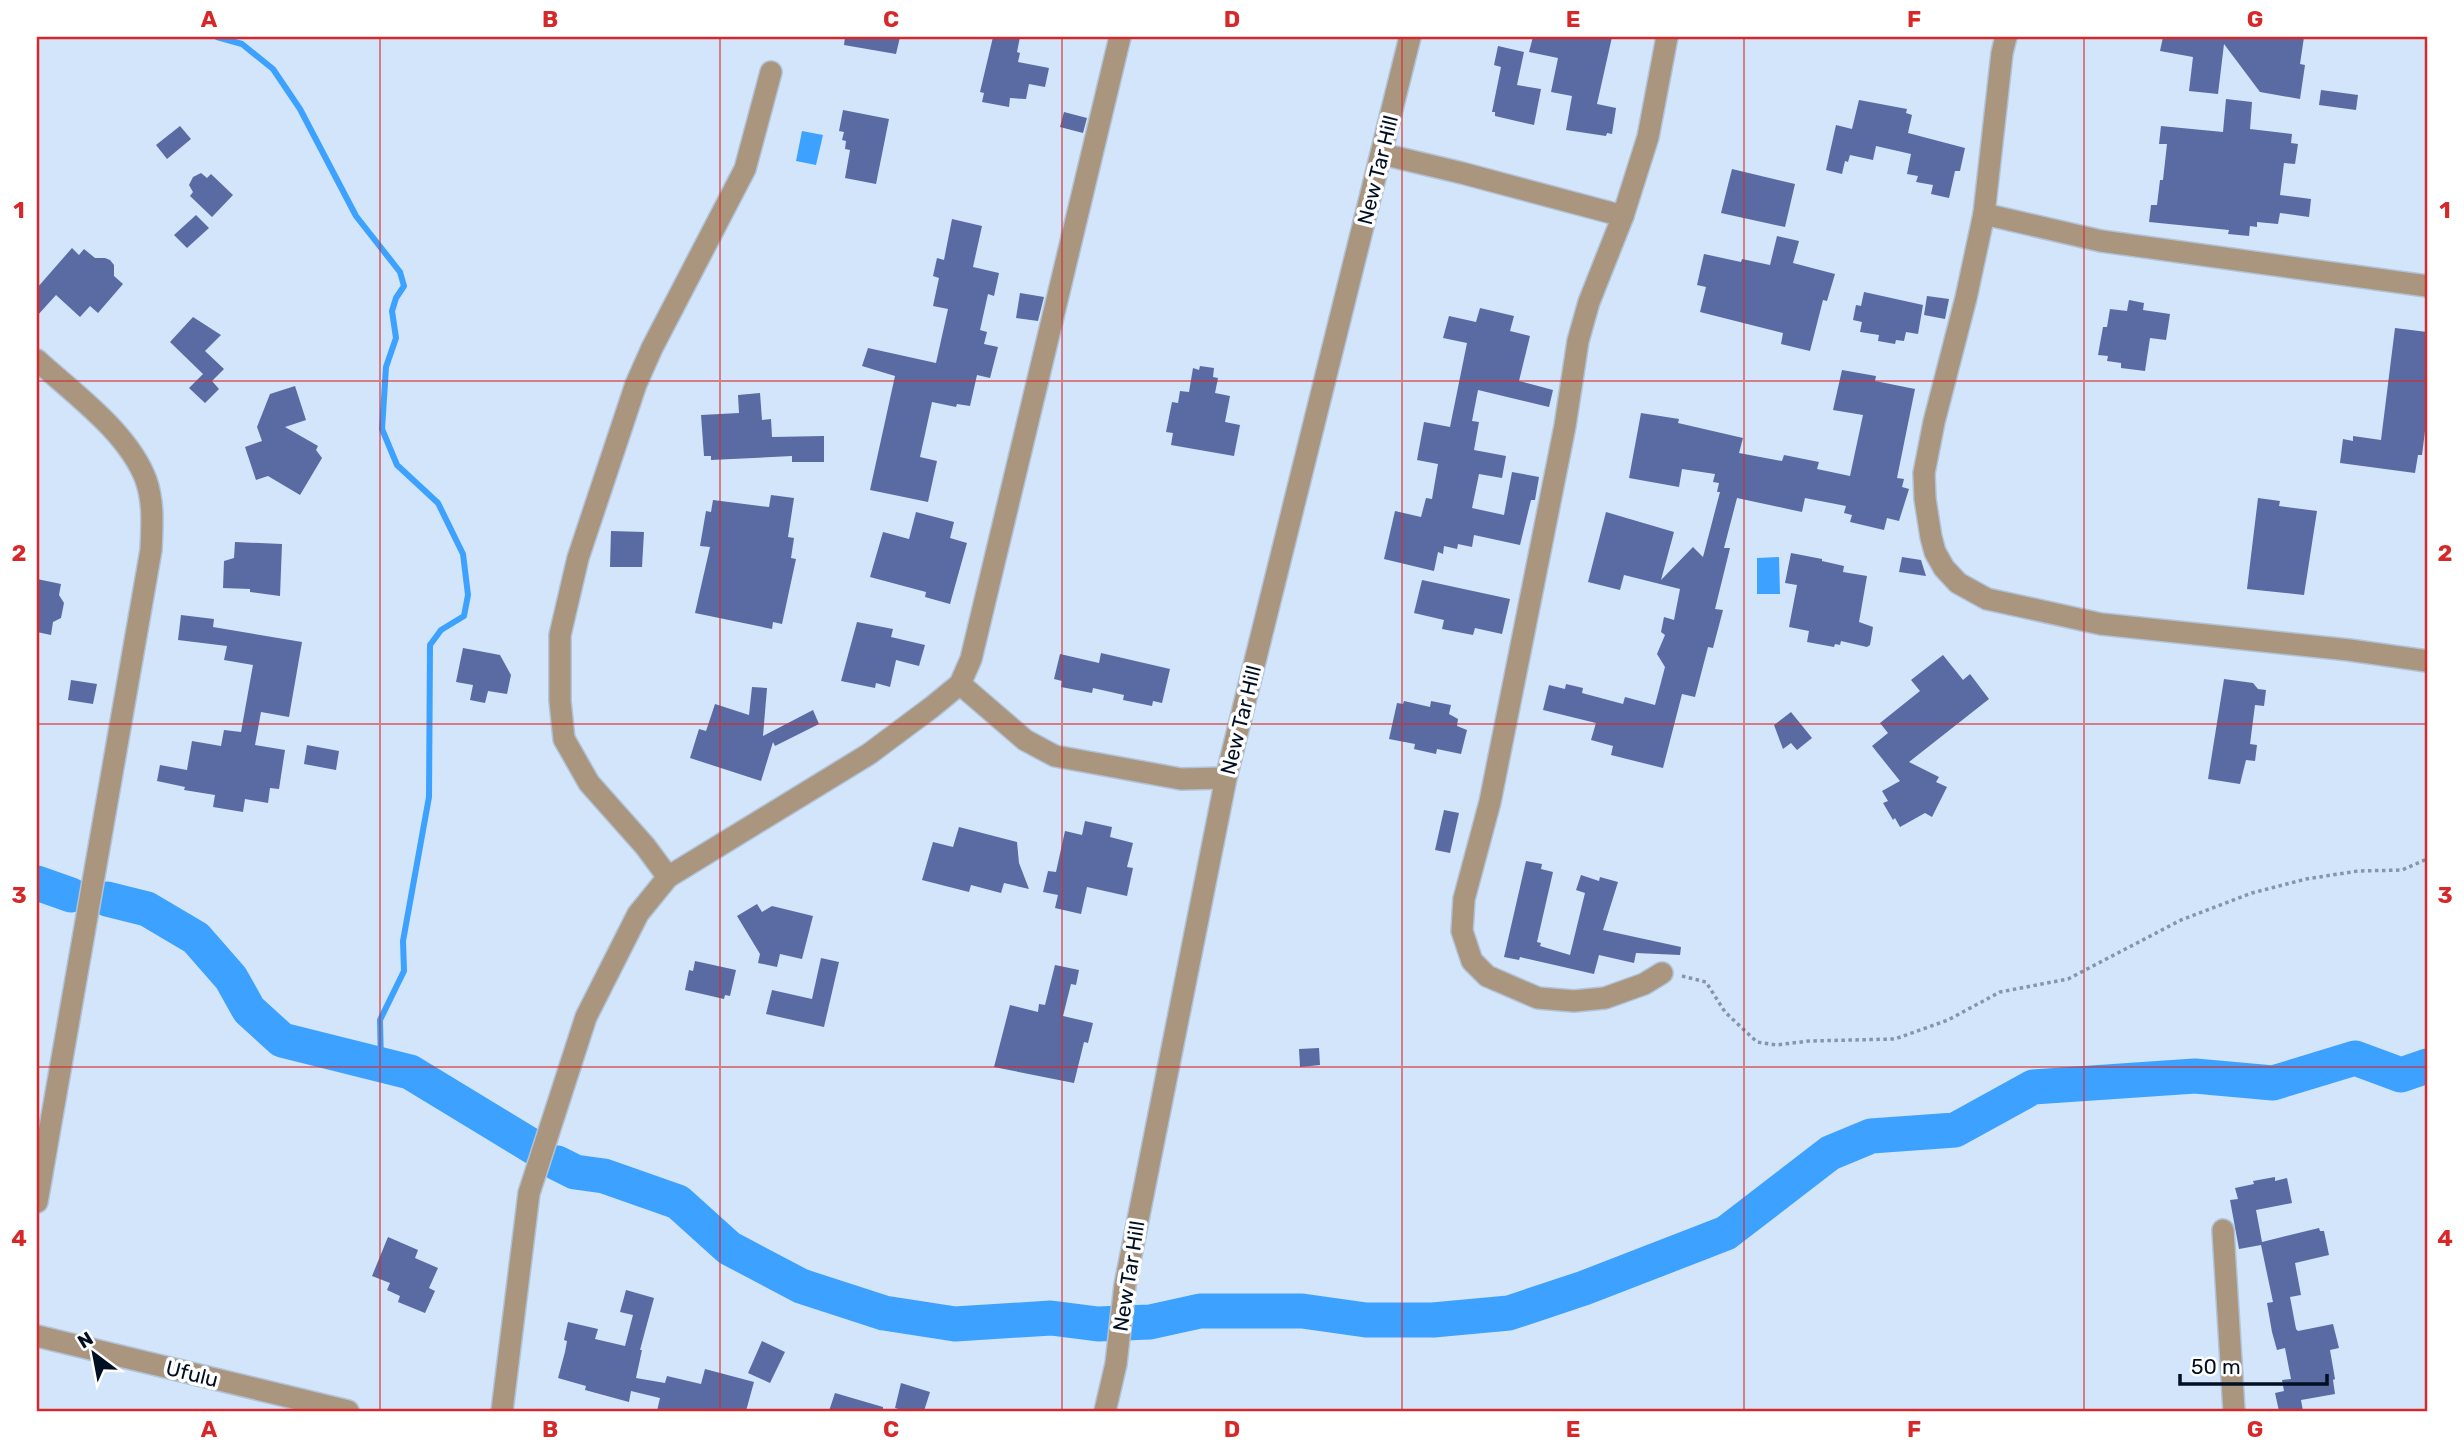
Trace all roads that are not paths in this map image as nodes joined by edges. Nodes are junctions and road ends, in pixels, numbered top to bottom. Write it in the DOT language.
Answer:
graph roads {
  1 [pos="1120,37"];
  2 [pos="1410,37"];
  3 [pos="1667,37"];
  4 [pos="2006,37"];
  5 [pos="771,72"];
  6 [pos="1382,154"];
  7 [pos="1984,214"];
  8 [pos="1623,216"];
  9 [pos="2427,286"];
  10 [pos="37,360"];
  11 [pos="2427,661"];
  12 [pos="960,684"];
  13 [pos="1226,778"];
  14 [pos="668,877"];
  15 [pos="1662,974"];
  16 [pos="37,1202"];
  17 [pos="2223,1230"];
  18 [pos="37,1336"];
  19 [pos="348,1411"];
  20 [pos="502,1411"];
  21 [pos="1105,1411"];
  22 [pos="2234,1411"];
  1 -- 12 [label="street"];
  2 -- 6 [label="street, New Tar Hill"];
  3 -- 8 [label="street"];
  4 -- 7 [label="street"];
  5 -- 14 [label="street"];
  6 -- 8 [label="street"];
  6 -- 13 [label="street, New Tar Hill"];
  7 -- 9 [label="street"];
  7 -- 11 [label="street"];
  8 -- 15 [label="street"];
  10 -- 16 [label="street"];
  12 -- 13 [label="street"];
  12 -- 14 [label="street"];
  13 -- 21 [label="street, New Tar Hill"];
  14 -- 20 [label="street"];
  17 -- 22 [label="street"];
  18 -- 19 [label="street, Ufulu"];
}
